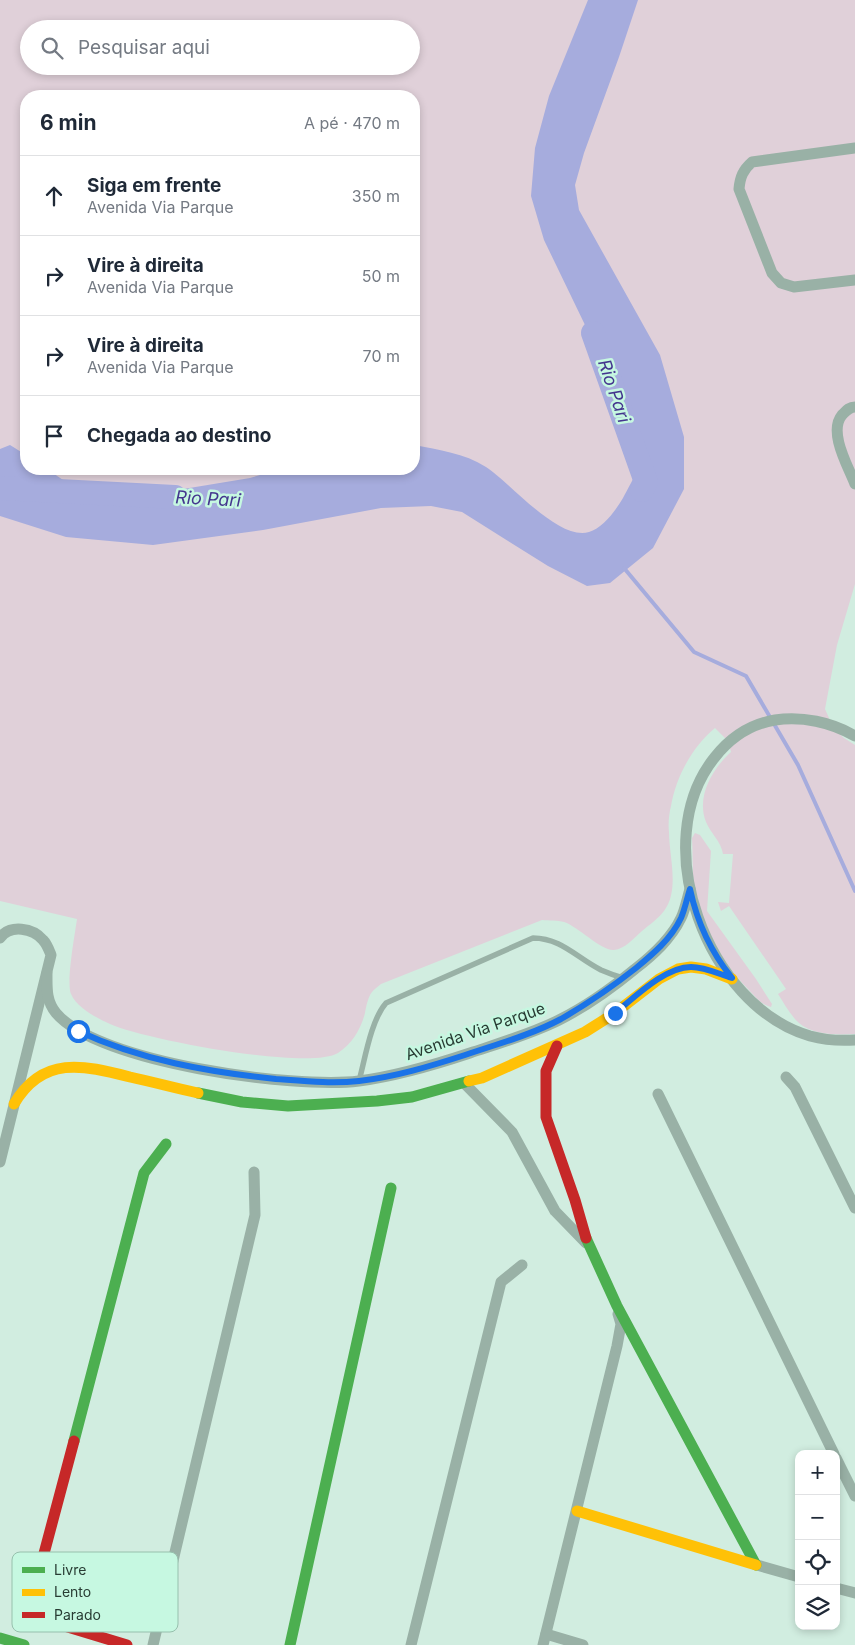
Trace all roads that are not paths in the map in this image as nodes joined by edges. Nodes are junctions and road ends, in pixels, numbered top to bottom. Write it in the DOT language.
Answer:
graph roads {
  1 [pos="855,148"];
  2 [pos="855,280"];
  3 [pos="855,406"];
  4 [pos="855,484"];
  5 [pos="855,736"];
  6 [pos="690,889"];
  7 [pos="0,938"];
  8 [pos="47,973"];
  9 [pos="623,978"];
  10 [pos="732,978"];
  11 [pos="855,1040"];
  12 [pos="557,1046"];
  13 [pos="786,1077"];
  14 [pos="359,1081"];
  15 [pos="464,1083"];
  16 [pos="658,1094"];
  17 [pos="14,1104"];
  18 [pos="166,1144"];
  19 [pos="0,1162"];
  20 [pos="254,1172"];
  21 [pos="391,1188"];
  22 [pos="855,1208"];
  23 [pos="588,1245"];
  24 [pos="522,1265"];
  25 [pos="617,1306"];
  26 [pos="832,1450"];
  27 [pos="840,1466"];
  28 [pos="855,1496"];
  29 [pos="577,1511"];
  30 [pos="44,1552"];
  31 [pos="175,1552"];
  32 [pos="757,1565"];
  33 [pos="795,1576"];
  34 [pos="840,1589"];
  35 [pos="855,1593"];
  36 [pos="84,1632"];
  37 [pos="156,1632"];
  38 [pos="0,1638"];
  39 [pos="545,1640"];
  40 [pos="24,1645"];
  41 [pos="127,1645"];
  42 [pos="153,1645"];
  43 [pos="290,1645"];
  44 [pos="412,1645"];
  45 [pos="583,1645"];
  1 -- 2 [label="street"];
  3 -- 4 [label="street"];
  5 -- 6 [label="street, Avenida Via Parque"];
  6 -- 9 [label="street, Avenida Via Parque"];
  6 -- 10 [label="street, Avenida Via Parque"];
  7 -- 8 [label="street"];
  8 -- 14 [label="street, Avenida Via Parque"];
  8 -- 17 [label="street"];
  9 -- 14 [label="street, Avenida Via Parque"];
  9 -- 14 [label="lane"];
  10 -- 11 [label="street, Avenida Via Parque"];
  10 -- 12 [label="street"];
  12 -- 15 [label="street"];
  12 -- 23 [label="street"];
  13 -- 22 [label="street"];
  15 -- 17 [label="street"];
  15 -- 23 [label="street"];
  16 -- 26 [label="street"];
  17 -- 19 [label="street"];
  18 -- 30 [label="street"];
  20 -- 31 [label="street"];
  21 -- 43 [label="street"];
  23 -- 25 [label="street"];
  24 -- 44 [label="street"];
  25 -- 29 [label="street"];
  25 -- 32 [label="street"];
  27 -- 28 [label="street"];
  29 -- 32 [label="street"];
  29 -- 39 [label="street"];
  32 -- 33 [label="street"];
  34 -- 35 [label="street"];
  36 -- 41 [label="street"];
  37 -- 42 [label="street"];
  38 -- 40 [label="street"];
  39 -- 45 [label="street"];
}
